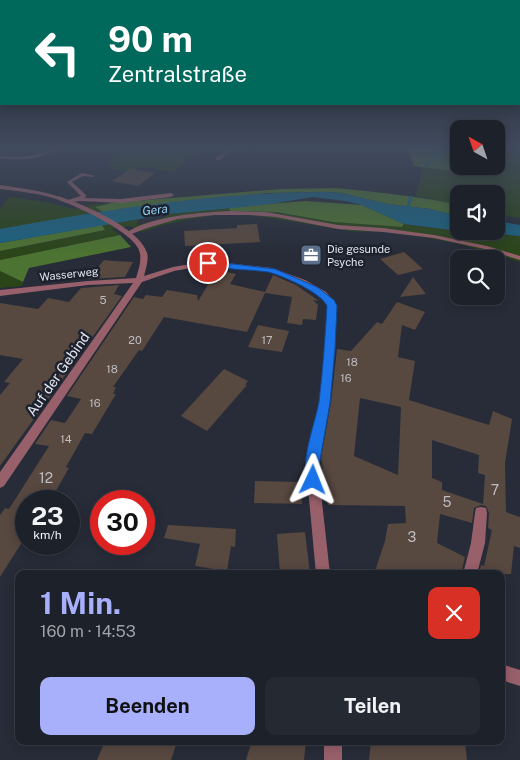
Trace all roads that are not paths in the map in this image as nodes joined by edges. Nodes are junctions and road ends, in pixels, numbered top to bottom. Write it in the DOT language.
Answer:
graph roads {
  1 [pos="70,182"];
  2 [pos="0,187"];
  3 [pos="171,195"];
  4 [pos="80,199"];
  5 [pos="67,202"];
  6 [pos="129,233"];
  7 [pos="520,258"];
  8 [pos="140,280"];
  9 [pos="0,293"];
  10 [pos="0,482"];
  11 [pos="481,513"];
  12 [pos="323,570"];
  13 [pos="471,570"];
  14 [pos="505,673"];
  15 [pos="520,678"];
  16 [pos="333,745"];
  17 [pos="333,760"];
  1 -- 4 [label="lane"];
  2 -- 5 [label="street"];
  3 -- 4 [label="lane"];
  4 -- 5 [label="lane"];
  5 -- 6 [label="street"];
  6 -- 7 [label="lane"];
  6 -- 8 [label="street"];
  8 -- 9 [label="street, Wasserweg"];
  8 -- 10 [label="street, Auf der Gebind"];
  8 -- 12 [label="street, Wasserweg"];
  11 -- 13 [label="street"];
  14 -- 15 [label="street"];
  16 -- 17 [label="street"];
}
